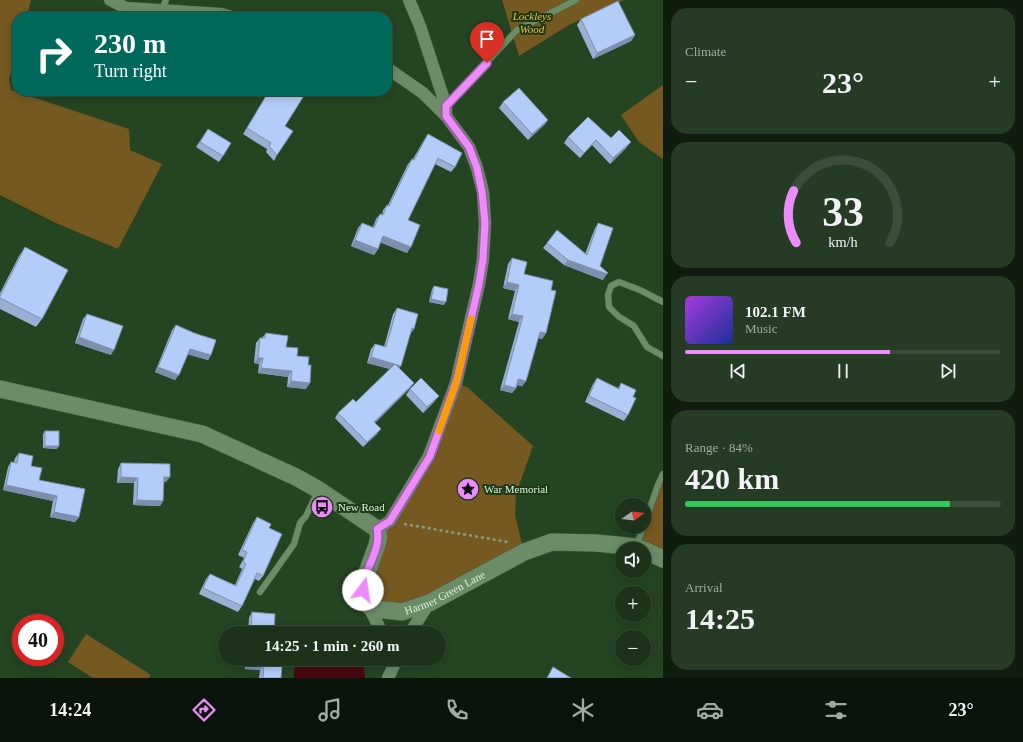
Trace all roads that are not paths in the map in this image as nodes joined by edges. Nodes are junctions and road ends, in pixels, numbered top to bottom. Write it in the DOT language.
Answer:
graph roads {
  1 [pos="110,0"];
  2 [pos="409,0"];
  3 [pos="576,0"];
  4 [pos="164,5"];
  5 [pos="208,12"];
  6 [pos="392,71"];
  7 [pos="446,111"];
  8 [pos="663,302"];
  9 [pos="663,356"];
  10 [pos="0,389"];
  11 [pos="663,474"];
  12 [pos="319,490"];
  13 [pos="651,506"];
  14 [pos="383,525"];
  15 [pos="615,546"];
  16 [pos="651,554"];
  17 [pos="663,559"];
  18 [pos="260,592"];
  19 [pos="429,604"];
  20 [pos="368,605"];
  21 [pos="378,626"];
  22 [pos="415,626"];
  23 [pos="393,666"];
  24 [pos="388,678"];
  1 -- 4 [label="street"];
  2 -- 7 [label="street"];
  3 -- 7 [label="lane"];
  4 -- 5 [label="street"];
  6 -- 7 [label="street"];
  7 -- 14 [label="street"];
  8 -- 9 [label="lane"];
  10 -- 12 [label="street"];
  11 -- 13 [label="lane"];
  12 -- 14 [label="street"];
  12 -- 18 [label="lane"];
  14 -- 20 [label="street"];
  15 -- 19 [label="street, Harmer Green Lane"];
  16 -- 17 [label="street, Harmer Green Lane"];
  19 -- 20 [label="street, Harmer Green Lane"];
  19 -- 22 [label="street"];
  20 -- 21 [label="street"];
  23 -- 24 [label="street"];
}
